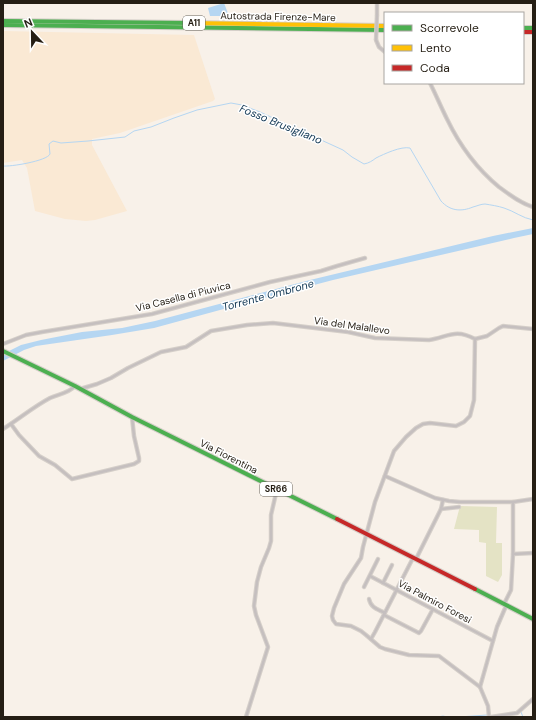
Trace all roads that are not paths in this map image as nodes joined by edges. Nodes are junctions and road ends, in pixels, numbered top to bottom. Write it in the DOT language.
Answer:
graph roads {
  1 [pos="377,3"];
  2 [pos="3,21"];
  3 [pos="3,25"];
  4 [pos="384,26"];
  5 [pos="384,30"];
  6 [pos="384,51"];
  7 [pos="430,84"];
  8 [pos="533,207"];
  9 [pos="365,258"];
  10 [pos="533,329"];
  11 [pos="474,339"];
  12 [pos="3,344"];
  13 [pos="3,351"];
  14 [pos="76,386"];
  15 [pos="80,389"];
  16 [pos="132,417"];
  17 [pos="140,420"];
  18 [pos="11,424"];
  19 [pos="133,428"];
  20 [pos="3,429"];
  21 [pos="385,476"];
  22 [pos="277,489"];
  23 [pos="533,499"];
  24 [pos="443,500"];
  25 [pos="513,502"];
  26 [pos="459,507"];
  27 [pos="441,509"];
  28 [pos="366,534"];
  29 [pos="533,553"];
  30 [pos="512,554"];
  31 [pos="378,559"];
  32 [pos="414,559"];
  33 [pos="392,565"];
  34 [pos="370,576"];
  35 [pos="383,583"];
  36 [pos="364,587"];
  37 [pos="397,590"];
  38 [pos="369,599"];
  39 [pos="505,605"];
  40 [pos="433,608"];
  41 [pos="385,614"];
  42 [pos="533,619"];
  43 [pos="371,639"];
  44 [pos="493,641"];
  45 [pos="480,687"];
  46 [pos="533,699"];
  47 [pos="246,717"];
  48 [pos="490,717"];
  1 -- 6 [label="street, bridge"];
  2 -- 4 [label="main road, Autostrada Firenze-Mare / A11"];
  3 -- 5 [label="main road, Autostrada Firenze-Mare / A11"];
  7 -- 8 [label="street"];
  9 -- 12 [label="street, Via Casella di Piuvica"];
  10 -- 11 [label="street"];
  11 -- 15 [label="street, Via del Malallevo"];
  11 -- 21 [label="street"];
  13 -- 14 [label="main road, Via Fiorentina / SR66"];
  14 -- 15 [label="main road, Via Fiorentina / SR66"];
  14 -- 18 [label="street"];
  15 -- 16 [label="main road, Via Fiorentina / SR66"];
  16 -- 17 [label="main road, Via Fiorentina / SR66"];
  16 -- 19 [label="street"];
  17 -- 19 [label="street"];
  17 -- 22 [label="main road, Via Fiorentina / SR66"];
  18 -- 19 [label="street"];
  18 -- 20 [label="street"];
  21 -- 24 [label="street"];
  21 -- 28 [label="street"];
  22 -- 28 [label="main road, Via Fiorentina / SR66"];
  22 -- 47 [label="street"];
  23 -- 25 [label="street"];
  24 -- 25 [label="street"];
  24 -- 27 [label="street"];
  25 -- 30 [label="street"];
  26 -- 27 [label="street"];
  27 -- 32 [label="street"];
  28 -- 32 [label="main road, Via Fiorentina / SR66"];
  28 -- 43 [label="street"];
  29 -- 30 [label="street"];
  30 -- 39 [label="street"];
  31 -- 34 [label="street"];
  32 -- 37 [label="street"];
  32 -- 39 [label="main road, Via Fiorentina / SR66"];
  33 -- 35 [label="street"];
  34 -- 35 [label="street, Via Palmiro Foresi"];
  34 -- 36 [label="street"];
  35 -- 37 [label="street, Via Palmiro Foresi"];
  37 -- 40 [label="street, Via Palmiro Foresi"];
  37 -- 41 [label="street"];
  38 -- 41 [label="street"];
  39 -- 42 [label="main road, Via Fiorentina / SR66"];
  39 -- 44 [label="street"];
  40 -- 41 [label="street"];
  40 -- 44 [label="street, Via Palmiro Foresi"];
  41 -- 43 [label="street"];
  43 -- 45 [label="street"];
  44 -- 45 [label="street"];
  45 -- 48 [label="street"];
  46 -- 48 [label="street"];
}
